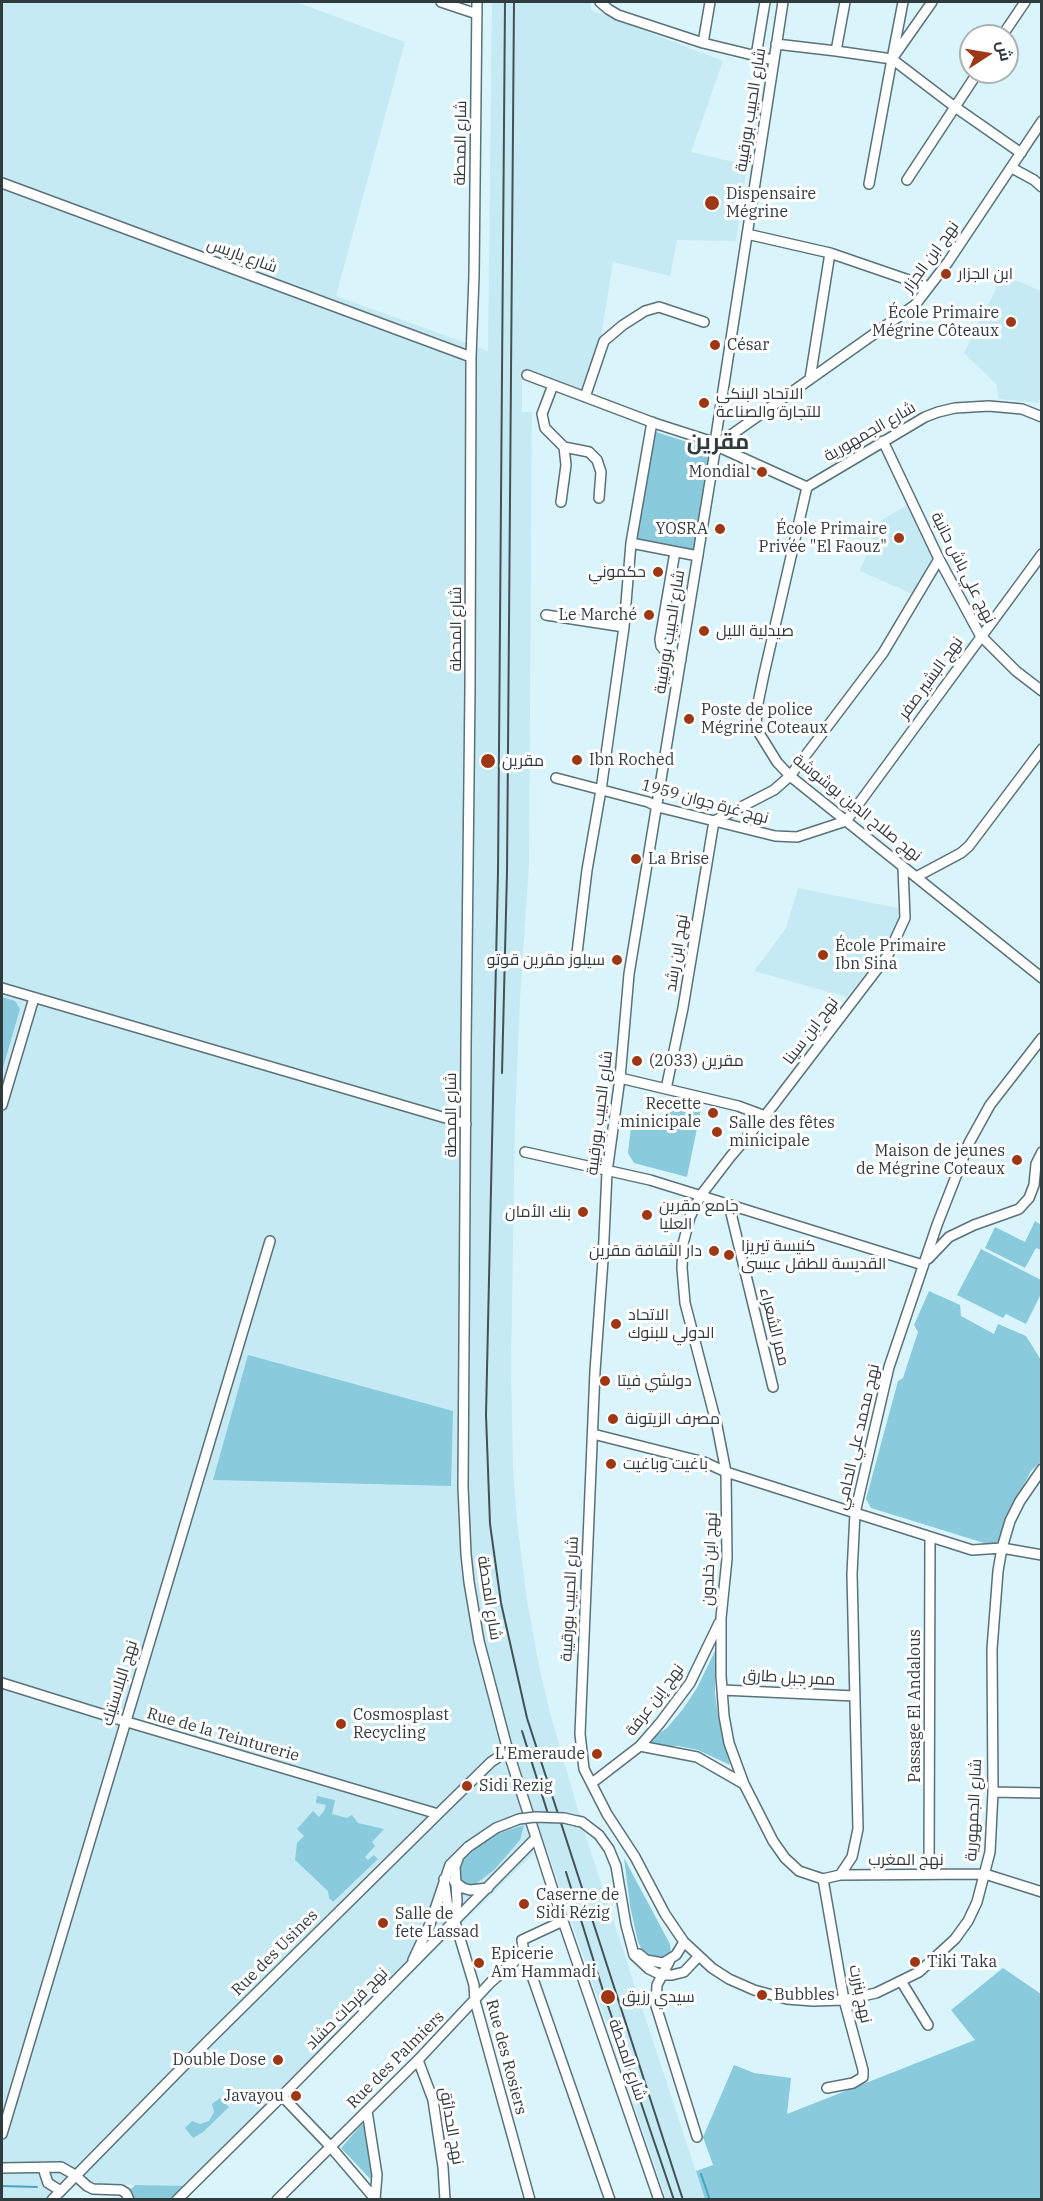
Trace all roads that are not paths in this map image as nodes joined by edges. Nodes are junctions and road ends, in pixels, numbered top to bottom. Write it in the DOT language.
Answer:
graph roads {
  1 [pos="441,2"];
  2 [pos="477,2"];
  3 [pos="600,2"];
  4 [pos="710,2"];
  5 [pos="765,2"];
  6 [pos="783,2"];
  7 [pos="845,2"];
  8 [pos="903,2"];
  9 [pos="932,2"];
  10 [pos="1025,2"];
  11 [pos="477,14"];
  12 [pos="1010,24"];
  13 [pos="703,43"];
  14 [pos="776,45"];
  15 [pos="836,51"];
  16 [pos="756,56"];
  17 [pos="892,59"];
  18 [pos="774,60"];
  19 [pos="970,84"];
  20 [pos="955,107"];
  21 [pos="1041,121"];
  22 [pos="1021,153"];
  23 [pos="1012,168"];
  24 [pos="907,180"];
  25 [pos="2,183"];
  26 [pos="869,184"];
  27 [pos="1041,187"];
  28 [pos="747,234"];
  29 [pos="830,253"];
  30 [pos="929,287"];
  31 [pos="704,322"];
  32 [pos="471,357"];
  33 [pos="527,375"];
  34 [pos="810,379"];
  35 [pos="554,385"];
  36 [pos="585,397"];
  37 [pos="1041,417"];
  38 [pos="652,422"];
  39 [pos="883,441"];
  40 [pos="718,444"];
  41 [pos="564,447"];
  42 [pos="807,487"];
  43 [pos="599,498"];
  44 [pos="561,502"];
  45 [pos="631,543"];
  46 [pos="675,552"];
  47 [pos="1041,554"];
  48 [pos="698,556"];
  49 [pos="939,559"];
  50 [pos="546,615"];
  51 [pos="624,627"];
  52 [pos="980,635"];
  53 [pos="681,660"];
  54 [pos="1041,691"];
  55 [pos="1041,749"];
  56 [pos="790,776"];
  57 [pos="556,778"];
  58 [pos="601,790"];
  59 [pos="658,807"];
  60 [pos="714,821"];
  61 [pos="846,822"];
  62 [pos="903,868"];
  63 [pos="916,877"];
  64 [pos="576,953"];
  65 [pos="1041,978"];
  66 [pos="2,988"];
  67 [pos="34,998"];
  68 [pos="1041,1038"];
  69 [pos="620,1078"];
  70 [pos="666,1089"];
  71 [pos="2,1105"];
  72 [pos="765,1116"];
  73 [pos="466,1124"];
  74 [pos="525,1152"];
  75 [pos="1041,1152"];
  76 [pos="607,1172"];
  77 [pos="701,1195"];
  78 [pos="729,1205"];
  79 [pos="270,1241"];
  80 [pos="924,1264"];
  81 [pos="773,1387"];
  82 [pos="593,1434"];
  83 [pos="1041,1469"];
  84 [pos="726,1472"];
  85 [pos="855,1513"];
  86 [pos="930,1537"];
  87 [pos="1002,1548"];
  88 [pos="1041,1555"];
  89 [pos="721,1618"];
  90 [pos="2,1683"];
  91 [pos="722,1690"];
  92 [pos="855,1696"];
  93 [pos="124,1721"];
  94 [pos="640,1746"];
  95 [pos="508,1751"];
  96 [pos="592,1783"];
  97 [pos="744,1784"];
  98 [pos="993,1792"];
  99 [pos="1041,1793"];
  100 [pos="438,1814"];
  101 [pos="536,1838"];
  102 [pos="929,1874"];
  103 [pos="985,1874"];
  104 [pos="840,1875"];
  105 [pos="823,1879"];
  106 [pos="449,1880"];
  107 [pos="488,1888"];
  108 [pos="1041,1892"];
  109 [pos="455,1922"];
  110 [pos="563,1922"];
  111 [pos="629,1938"];
  112 [pos="684,1942"];
  113 [pos="524,1953"];
  114 [pos="699,1956"];
  115 [pos="670,1960"];
  116 [pos="410,1967"];
  117 [pos="661,1975"];
  118 [pos="901,1981"];
  119 [pos="844,2000"];
  120 [pos="475,2001"];
  121 [pos="928,2025"];
  122 [pos="418,2060"];
  123 [pos="827,2088"];
  124 [pos="282,2096"];
  125 [pos="367,2111"];
  126 [pos="2,2134"];
  127 [pos="697,2137"];
  128 [pos="330,2146"];
  129 [pos="2,2168"];
  130 [pos="43,2168"];
  131 [pos="75,2175"];
  132 [pos="60,2191"];
  133 [pos="52,2199"];
  134 [pos="129,2199"];
  135 [pos="177,2199"];
  136 [pos="279,2199"];
  137 [pos="376,2199"];
  138 [pos="446,2199"];
  139 [pos="530,2199"];
  140 [pos="610,2199"];
  141 [pos="659,2199"];
  1 -- 11 [label="street"];
  2 -- 11 [label="street, شارع المحطة"];
  3 -- 13 [label="street"];
  4 -- 13 [label="street"];
  5 -- 16 [label="street"];
  6 -- 14 [label="street, شارع الحبيب بورقيبة"];
  7 -- 15 [label="street"];
  8 -- 17 [label="street"];
  9 -- 17 [label="street"];
  10 -- 12 [label="street"];
  11 -- 32 [label="street, شارع المحطة"];
  13 -- 16 [label="street"];
  14 -- 15 [label="street"];
  14 -- 18 [label="street, شارع الحبيب بورقيبة"];
  15 -- 17 [label="street"];
  16 -- 18 [label="street"];
  17 -- 20 [label="street"];
  17 -- 26 [label="street"];
  18 -- 28 [label="street, شارع الحبيب بورقيبة"];
  19 -- 20 [label="street"];
  20 -- 22 [label="street"];
  20 -- 24 [label="street"];
  21 -- 22 [label="street, نهج ابن الجزار"];
  22 -- 23 [label="street, نهج ابن الجزار"];
  23 -- 27 [label="street"];
  23 -- 30 [label="street, نهج ابن الجزار"];
  25 -- 32 [label="street, شارع باريس"];
  28 -- 29 [label="street"];
  28 -- 40 [label="street, شارع الحبيب بورقيبة"];
  29 -- 30 [label="street"];
  29 -- 34 [label="street"];
  30 -- 34 [label="street, نهج ابن الجزار"];
  31 -- 36 [label="street"];
  32 -- 73 [label="street, شارع المحطة"];
  33 -- 35 [label="street"];
  34 -- 40 [label="street, نهج ابن الجزار"];
  35 -- 36 [label="street"];
  35 -- 41 [label="street"];
  36 -- 38 [label="street"];
  37 -- 39 [label="street, شارع الجمهورية"];
  38 -- 40 [label="street"];
  38 -- 45 [label="street"];
  39 -- 42 [label="street, شارع الجمهورية"];
  39 -- 49 [label="street, نهج علي باش حانبة"];
  40 -- 42 [label="street"];
  40 -- 48 [label="street, شارع الحبيب بورقيبة"];
  41 -- 43 [label="street"];
  41 -- 44 [label="street"];
  42 -- 56 [label="street, نهج صلاح الدين بوشوشة"];
  45 -- 46 [label="street"];
  45 -- 51 [label="street"];
  46 -- 48 [label="street"];
  46 -- 53 [label="street"];
  47 -- 52 [label="street, نهج البشير صفر"];
  48 -- 53 [label="street, شارع الحبيب بورقيبة"];
  49 -- 52 [label="street, نهج علي باش حانبة"];
  49 -- 56 [label="street"];
  50 -- 51 [label="street"];
  51 -- 58 [label="street"];
  52 -- 54 [label="street, نهج علي باش حانبة"];
  52 -- 61 [label="street, نهج البشير صفر"];
  53 -- 59 [label="street, شارع الحبيب بورقيبة"];
  55 -- 63 [label="street"];
  56 -- 60 [label="street"];
  56 -- 61 [label="street, نهج صلاح الدين بوشوشة"];
  57 -- 58 [label="street, نهج غرة جوان 1959"];
  58 -- 59 [label="street, نهج غرة جوان 1959"];
  58 -- 64 [label="street"];
  59 -- 60 [label="street, نهج غرة جوان 1959"];
  59 -- 69 [label="street, شارع الحبيب بورقيبة"];
  60 -- 61 [label="street, نهج غرة جوان 1959"];
  60 -- 70 [label="street, نهج ابن رشد"];
  61 -- 62 [label="street, نهج صلاح الدين بوشوشة"];
  62 -- 63 [label="street, نهج صلاح الدين بوشوشة"];
  62 -- 72 [label="street, نهج ابن سينا"];
  63 -- 65 [label="street, نهج صلاح الدين بوشوشة"];
  66 -- 67 [label="street"];
  67 -- 71 [label="street"];
  67 -- 73 [label="street"];
  68 -- 80 [label="street, نهج محمد علي الحامي"];
  69 -- 70 [label="street"];
  69 -- 76 [label="street, شارع الحبيب بورقيبة"];
  70 -- 72 [label="street"];
  72 -- 77 [label="street, نهج ابن سينا"];
  73 -- 95 [label="street, شارع المحطة"];
  74 -- 76 [label="street"];
  75 -- 80 [label="street"];
  76 -- 77 [label="street"];
  76 -- 82 [label="street, شارع الحبيب بورقيبة"];
  77 -- 78 [label="street"];
  77 -- 84 [label="street, نهج ابن خلدون"];
  78 -- 80 [label="street"];
  78 -- 81 [label="street, ممر الشعراء"];
  79 -- 93 [label="street, نهج البلاستيك"];
  80 -- 85 [label="street, نهج محمد علي الحامي"];
  82 -- 84 [label="street"];
  82 -- 96 [label="street, شارع الحبيب بورقيبة"];
  83 -- 87 [label="street, شارع الجمهورية"];
  84 -- 85 [label="street"];
  84 -- 89 [label="street, نهج ابن خلدون"];
  85 -- 86 [label="street"];
  85 -- 92 [label="street, نهج محمد علي الحامي"];
  86 -- 87 [label="street"];
  86 -- 102 [label="street, Passage El Andalous"];
  87 -- 88 [label="street"];
  87 -- 98 [label="street, شارع الجمهورية"];
  89 -- 91 [label="street, نهج ابن خلدون"];
  89 -- 94 [label="street, نهج إبن عرفة"];
  90 -- 93 [label="street, Rue de la Teinturerie"];
  91 -- 92 [label="street, ممر جبل طارق"];
  91 -- 97 [label="street, نهج ابن خلدون"];
  92 -- 104 [label="street, نهج محمد علي الحامي"];
  93 -- 100 [label="street, Rue de la Teinturerie"];
  93 -- 126 [label="street, نهج البلاستيك"];
  94 -- 96 [label="street, نهج إبن عرفة"];
  94 -- 97 [label="street"];
  95 -- 100 [label="street, Rue des Usines"];
  95 -- 101 [label="street, شارع المحطة"];
  96 -- 112 [label="street, شارع الجمهورية"];
  97 -- 105 [label="street, نهج ابن خلدون"];
  98 -- 99 [label="street"];
  98 -- 103 [label="street, شارع الجمهورية"];
  100 -- 131 [label="street, Rue des Usines"];
  101 -- 107 [label="street, نهج فرحات حشاد"];
  101 -- 110 [label="street, شارع المحطة"];
  102 -- 103 [label="street, نهج المغرب"];
  102 -- 104 [label="street, نهج المغرب"];
  103 -- 108 [label="street, نهج المغرب"];
  103 -- 118 [label="street, شارع الجمهورية"];
  104 -- 105 [label="street"];
  105 -- 119 [label="street, نهج بنزرت"];
  106 -- 107 [label="street"];
  106 -- 109 [label="street, Rue des Rosiers"];
  106 -- 111 [label="street, bridge"];
  106 -- 116 [label="street"];
  107 -- 109 [label="street, نهج فرحات حشاد"];
  109 -- 116 [label="street, نهج فرحات حشاد"];
  109 -- 120 [label="street, Rue des Rosiers"];
  110 -- 113 [label="street"];
  110 -- 141 [label="street, شارع المحطة"];
  111 -- 115 [label="street"];
  111 -- 117 [label="street"];
  112 -- 114 [label="street, شارع الجمهورية"];
  112 -- 115 [label="street"];
  113 -- 120 [label="street, Rue des Palmiers"];
  113 -- 140 [label="street"];
  114 -- 117 [label="street"];
  114 -- 119 [label="street, شارع الجمهورية"];
  115 -- 117 [label="street"];
  116 -- 124 [label="street, نهج فرحات حشاد"];
  117 -- 127 [label="street"];
  118 -- 119 [label="street, شارع الجمهورية"];
  118 -- 121 [label="street"];
  119 -- 123 [label="street, نهج بنزرت"];
  120 -- 122 [label="street, Rue des Palmiers"];
  120 -- 139 [label="street, Rue des Rosiers"];
  122 -- 125 [label="street, Rue des Palmiers"];
  122 -- 138 [label="street, نهج الحدائق"];
  124 -- 128 [label="street"];
  124 -- 135 [label="street, نهج فرحات حشاد"];
  125 -- 128 [label="street, Rue des Palmiers"];
  125 -- 137 [label="street"];
  128 -- 136 [label="street, Rue des Palmiers"];
  128 -- 137 [label="street"];
  129 -- 130 [label="street"];
  130 -- 131 [label="street"];
  130 -- 132 [label="street"];
  131 -- 132 [label="street, Rue des Usines"];
  131 -- 134 [label="street"];
  132 -- 133 [label="street, Rue des Usines"];
}
